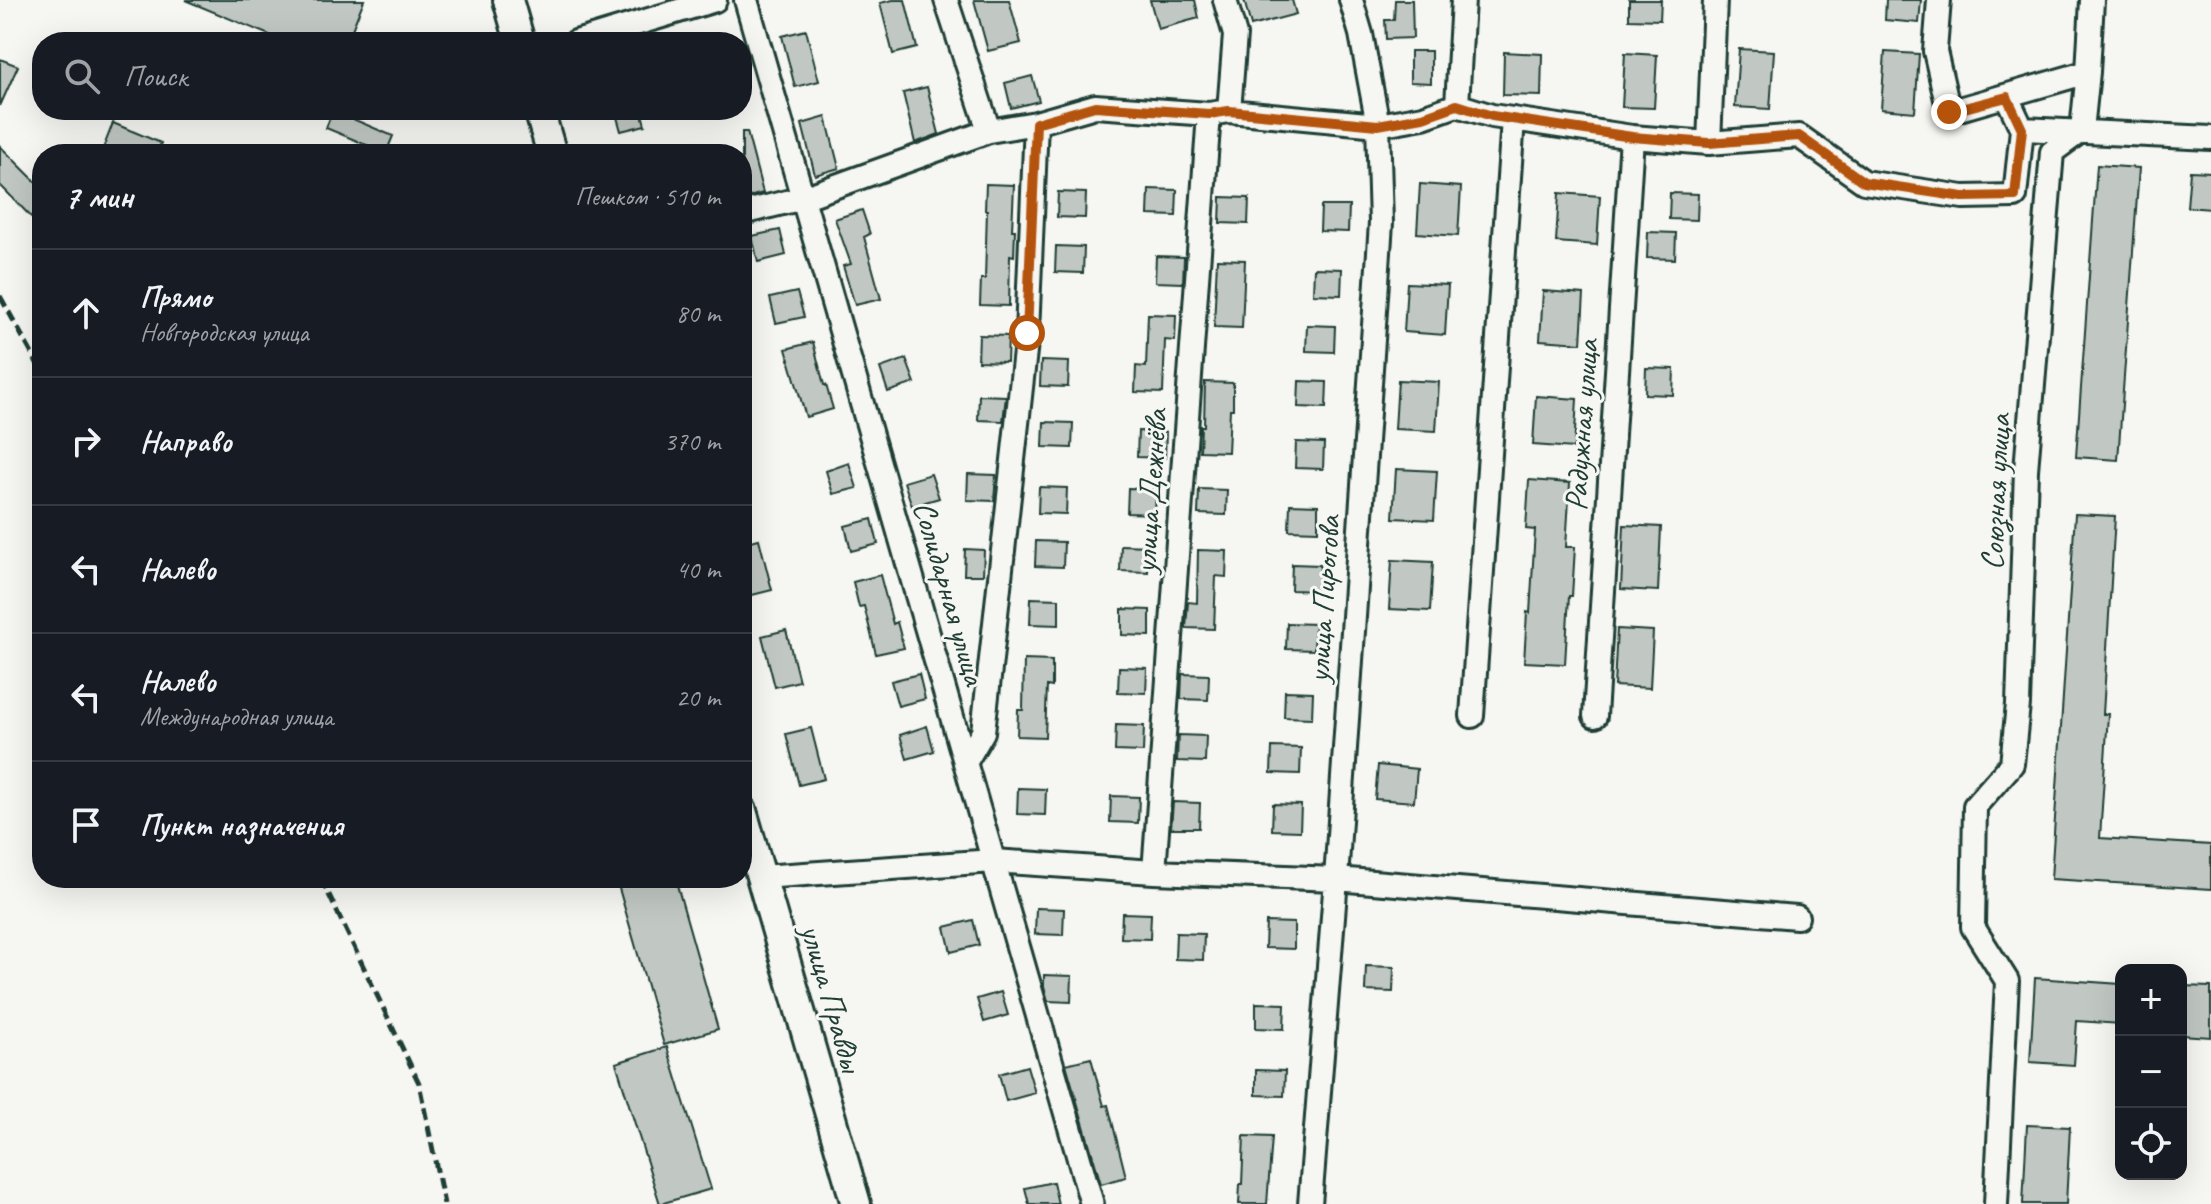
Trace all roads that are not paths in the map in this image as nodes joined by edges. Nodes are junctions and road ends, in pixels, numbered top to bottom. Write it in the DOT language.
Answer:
graph roads {
  1 [pos="508,0"];
  2 [pos="715,0"];
  3 [pos="746,0"];
  4 [pos="946,0"];
  5 [pos="1225,0"];
  6 [pos="1351,0"];
  7 [pos="1463,0"];
  8 [pos="1715,0"];
  9 [pos="1939,0"];
  10 [pos="2092,0"];
  11 [pos="517,32"];
  12 [pos="609,32"];
  13 [pos="2088,72"];
  14 [pos="2007,97"];
  15 [pos="1457,105"];
  16 [pos="1219,113"];
  17 [pos="1513,119"];
  18 [pos="542,120"];
  19 [pos="1036,123"];
  20 [pos="1378,125"];
  21 [pos="2022,129"];
  22 [pos="2082,130"];
  23 [pos="989,131"];
  24 [pos="1632,137"];
  25 [pos="2211,138"];
  26 [pos="1709,143"];
  27 [pos="549,144"];
  28 [pos="803,198"];
  29 [pos="752,211"];
  30 [pos="1472,716"];
  31 [pos="1595,716"];
  32 [pos="965,763"];
  33 [pos="752,846"];
  34 [pos="994,861"];
  35 [pos="1154,872"];
  36 [pos="761,877"];
  37 [pos="1336,879"];
  38 [pos="1797,917"];
  39 [pos="856,1204"];
  40 [pos="1092,1204"];
  41 [pos="1310,1204"];
  42 [pos="1996,1204"];
  1 -- 11 [label="main road"];
  2 -- 12 [label="street"];
  3 -- 28 [label="street, Солидарная улица"];
  4 -- 23 [label="street"];
  5 -- 16 [label="street, улица Дежнёва"];
  6 -- 20 [label="street, улица Пирогова"];
  7 -- 15 [label="street"];
  8 -- 26 [label="street"];
  9 -- 14 [label="street"];
  10 -- 13 [label="street"];
  13 -- 14 [label="street"];
  13 -- 22 [label="street"];
  14 -- 21 [label="street"];
  15 -- 17 [label="street"];
  15 -- 20 [label="street"];
  16 -- 19 [label="street"];
  16 -- 20 [label="street"];
  16 -- 35 [label="street, улица Дежнёва"];
  17 -- 24 [label="street"];
  17 -- 30 [label="street"];
  18 -- 27 [label="main road"];
  19 -- 23 [label="street"];
  19 -- 32 [label="street"];
  20 -- 37 [label="street, улица Пирогова"];
  21 -- 22 [label="street"];
  21 -- 26 [label="street"];
  22 -- 25 [label="street"];
  22 -- 42 [label="street, Союзная улица"];
  23 -- 28 [label="street"];
  24 -- 26 [label="street"];
  24 -- 31 [label="street, Радужная улица"];
  28 -- 29 [label="street"];
  28 -- 32 [label="street, Солидарная улица"];
  32 -- 34 [label="street, Солидарная улица"];
  33 -- 36 [label="main road, улица Правды"];
  34 -- 35 [label="street"];
  34 -- 36 [label="street"];
  34 -- 40 [label="street, Солидарная улица"];
  35 -- 37 [label="street"];
  36 -- 39 [label="main road, улица Правды"];
  37 -- 38 [label="street"];
  37 -- 41 [label="street, улица Пирогова"];
}
